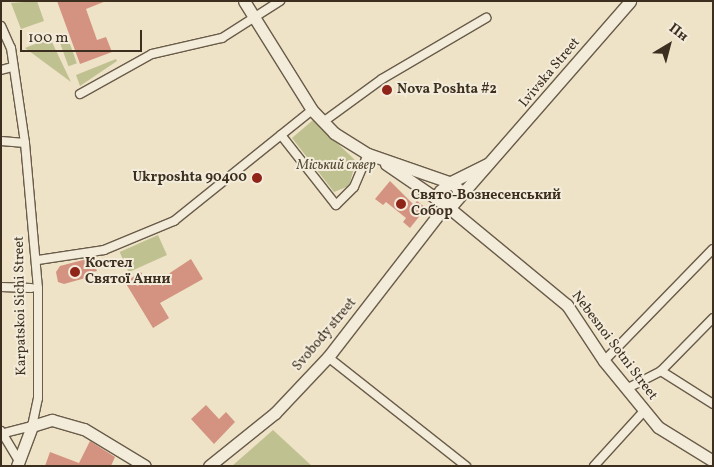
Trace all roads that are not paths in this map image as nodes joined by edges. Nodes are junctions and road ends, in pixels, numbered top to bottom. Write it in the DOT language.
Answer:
graph roads {
  1 [pos="244,1"];
  2 [pos="280,1"];
  3 [pos="630,1"];
  4 [pos="255,17"];
  5 [pos="486,18"];
  6 [pos="1,26"];
  7 [pos="12,67"];
  8 [pos="1,70"];
  9 [pos="80,94"];
  10 [pos="312,110"];
  11 [pos="323,122"];
  12 [pos="281,135"];
  13 [pos="1,141"];
  14 [pos="25,143"];
  15 [pos="371,155"];
  16 [pos="491,162"];
  17 [pos="450,182"];
  18 [pos="458,197"];
  19 [pos="444,205"];
  20 [pos="713,249"];
  21 [pos="38,260"];
  22 [pos="1,287"];
  23 [pos="31,288"];
  24 [pos="713,318"];
  25 [pos="328,357"];
  26 [pos="604,361"];
  27 [pos="661,371"];
  28 [pos="626,389"];
  29 [pos="713,404"];
  30 [pos="644,412"];
  31 [pos="32,426"];
  32 [pos="3,432"];
  33 [pos="710,462"];
  34 [pos="18,463"];
  35 [pos="145,466"];
  36 [pos="209,466"];
  37 [pos="466,466"];
  38 [pos="594,466"];
  1 -- 4 [label="main road, Nebesnoi Sotni Street"];
  2 -- 4 [label="street"];
  3 -- 16 [label="main road, Lvivska Street"];
  4 -- 9 [label="street"];
  4 -- 10 [label="main road, Nebesnoi Sotni Street"];
  5 -- 11 [label="street"];
  6 -- 7 [label="street, Karpatskoi Sichi Street"];
  7 -- 8 [label="street"];
  7 -- 14 [label="street, Karpatskoi Sichi Street"];
  10 -- 11 [label="main road, Nebesnoi Sotni Street"];
  10 -- 12 [label="street"];
  11 -- 15 [label="main road, Nebesnoi Sotni Street"];
  12 -- 15 [label="street"];
  12 -- 21 [label="street"];
  13 -- 14 [label="street"];
  14 -- 21 [label="street, Karpatskoi Sichi Street"];
  15 -- 17 [label="main road"];
  15 -- 19 [label="main road, Nebesnoi Sotni Street"];
  16 -- 17 [label="main road, Lvivska Street"];
  16 -- 18 [label="main road, Lvivska Street"];
  17 -- 18 [label="main road"];
  17 -- 19 [label="main road"];
  18 -- 19 [label="main road, Lvivska Street"];
  19 -- 25 [label="main road, Svobody street"];
  19 -- 26 [label="main road, Nebesnoi Sotni Street"];
  20 -- 26 [label="street"];
  21 -- 31 [label="street, Karpatskoi Sichi Street"];
  22 -- 23 [label="street"];
  24 -- 27 [label="street"];
  25 -- 36 [label="main road, Svobody street"];
  25 -- 37 [label="street"];
  26 -- 28 [label="main road, Nebesnoi Sotni Street"];
  27 -- 28 [label="street"];
  27 -- 29 [label="street"];
  28 -- 30 [label="main road, Nebesnoi Sotni Street"];
  30 -- 33 [label="main road, Nebesnoi Sotni Street"];
  30 -- 38 [label="street"];
  31 -- 32 [label="street"];
  31 -- 34 [label="main road, Karpatskoi Sichi Street"];
  31 -- 35 [label="main road"];
  32 -- 34 [label="street"];
}
